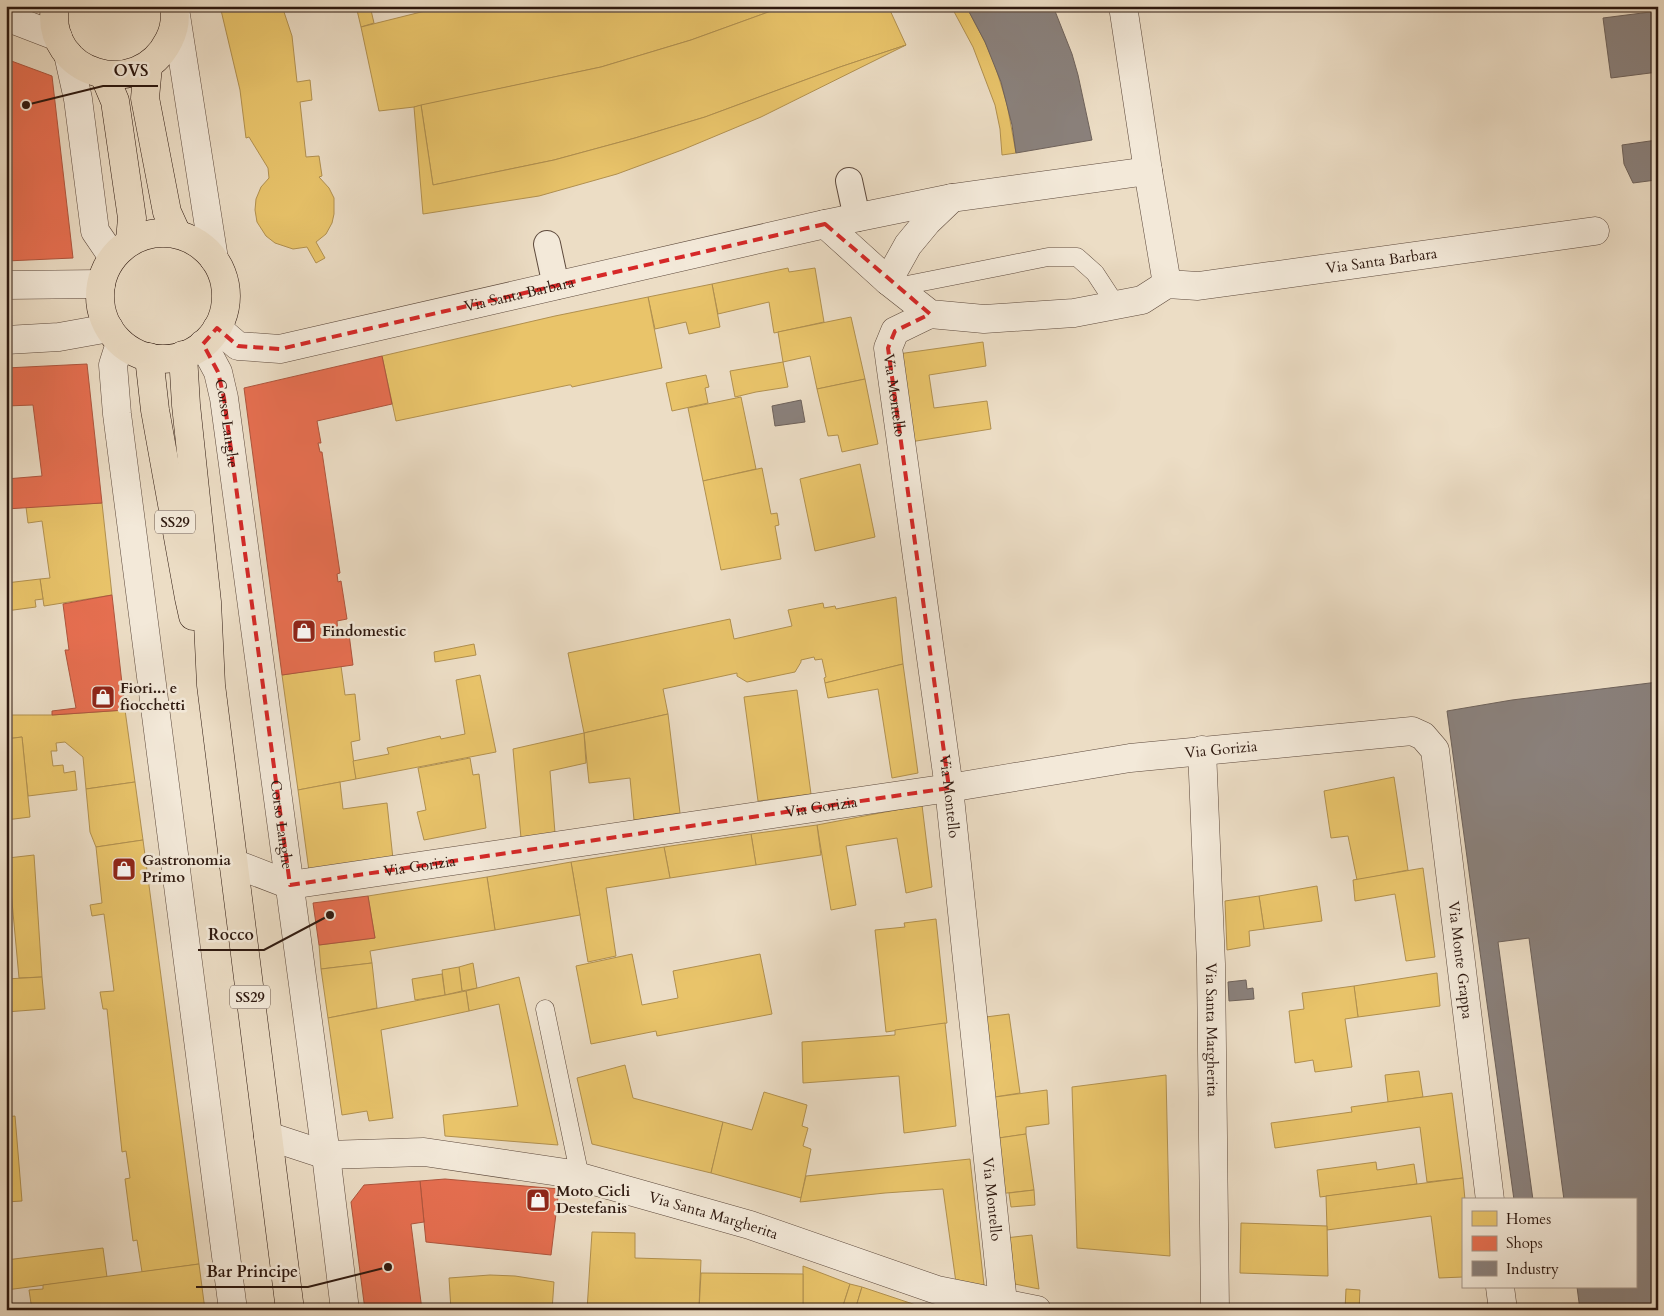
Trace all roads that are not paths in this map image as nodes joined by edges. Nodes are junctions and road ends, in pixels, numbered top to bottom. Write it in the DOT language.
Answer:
graph roads {
  1 [pos="55,6"];
  2 [pos="1123,6"];
  3 [pos="175,8"];
  4 [pos="6,17"];
  5 [pos="63,46"];
  6 [pos="148,66"];
  7 [pos="104,75"];
  8 [pos="1148,171"];
  9 [pos="850,181"];
  10 [pos="952,198"];
  11 [pos="857,218"];
  12 [pos="826,224"];
  13 [pos="1595,231"];
  14 [pos="176,234"];
  15 [pos="547,244"];
  16 [pos="121,248"];
  17 [pos="214,259"];
  18 [pos="101,284"];
  19 [pos="892,284"];
  20 [pos="1167,284"];
  21 [pos="6,285"];
  22 [pos="556,286"];
  23 [pos="1116,305"];
  24 [pos="930,314"];
  25 [pos="114,335"];
  26 [pos="6,340"];
  27 [pos="201,343"];
  28 [pos="148,357"];
  29 [pos="211,685"];
  30 [pos="1412,731"];
  31 [pos="1202,750"];
  32 [pos="949,788"];
  33 [pos="233,864"];
  34 [pos="290,885"];
  35 [pos="545,1009"];
  36 [pos="268,1136"];
  37 [pos="326,1155"];
  38 [pos="580,1177"];
  39 [pos="1490,1198"];
  40 [pos="1500,1288"];
  41 [pos="937,1300"];
  42 [pos="1003,1303"];
  43 [pos="233,1310"];
  44 [pos="290,1310"];
  45 [pos="345,1310"];
  46 [pos="1037,1310"];
  47 [pos="1215,1310"];
  48 [pos="1503,1310"];
  1 -- 5 [label="main road"];
  2 -- 8 [label="street"];
  3 -- 6 [label="main road"];
  3 -- 17 [label="street"];
  4 -- 5 [label="street"];
  5 -- 7 [label="main road"];
  5 -- 16 [label="street"];
  6 -- 7 [label="main road"];
  6 -- 14 [label="main road"];
  7 -- 16 [label="main road"];
  8 -- 10 [label="street, Via Santa Barbara"];
  8 -- 20 [label="street"];
  9 -- 11 [label="street"];
  10 -- 11 [label="street, Via Santa Barbara"];
  10 -- 19 [label="street"];
  11 -- 12 [label="street, Via Santa Barbara"];
  12 -- 19 [label="street"];
  12 -- 22 [label="street, Via Santa Barbara"];
  13 -- 20 [label="street, Via Santa Barbara"];
  14 -- 16 [label="main road, SS29"];
  14 -- 17 [label="main road, SS29"];
  15 -- 22 [label="street"];
  16 -- 18 [label="main road"];
  17 -- 27 [label="main road, SS29"];
  18 -- 21 [label="street"];
  18 -- 25 [label="main road"];
  19 -- 23 [label="lane"];
  19 -- 24 [label="street"];
  20 -- 23 [label="street"];
  22 -- 27 [label="street, Via Santa Barbara"];
  23 -- 24 [label="street"];
  24 -- 32 [label="street, Via Montello"];
  25 -- 26 [label="street"];
  25 -- 28 [label="main road"];
  25 -- 43 [label="street"];
  27 -- 28 [label="main road"];
  27 -- 29 [label="main road, SS29"];
  27 -- 34 [label="street, Corso Langhe"];
  28 -- 29 [label="main road, SS29"];
  29 -- 33 [label="main road, SS29"];
  30 -- 31 [label="street, Via Gorizia"];
  30 -- 39 [label="street, Via Monte Grappa"];
  31 -- 32 [label="street, Via Gorizia"];
  31 -- 47 [label="street, Via Santa Margherita"];
  32 -- 34 [label="street, Via Gorizia"];
  32 -- 42 [label="street, Via Montello"];
  33 -- 34 [label="street, Via Gorizia"];
  33 -- 36 [label="main road, SS29"];
  34 -- 37 [label="street, Corso Langhe"];
  35 -- 38 [label="lane"];
  36 -- 37 [label="street, Via Santa Margherita"];
  36 -- 44 [label="main road, SS29"];
  37 -- 38 [label="street, Via Santa Margherita"];
  37 -- 45 [label="street, Corso Langhe"];
  38 -- 41 [label="street, Via Santa Margherita"];
  40 -- 48 [label="street"];
  41 -- 42 [label="street, Via Santa Margherita"];
  42 -- 46 [label="street, Via Santa Margherita"];
}
